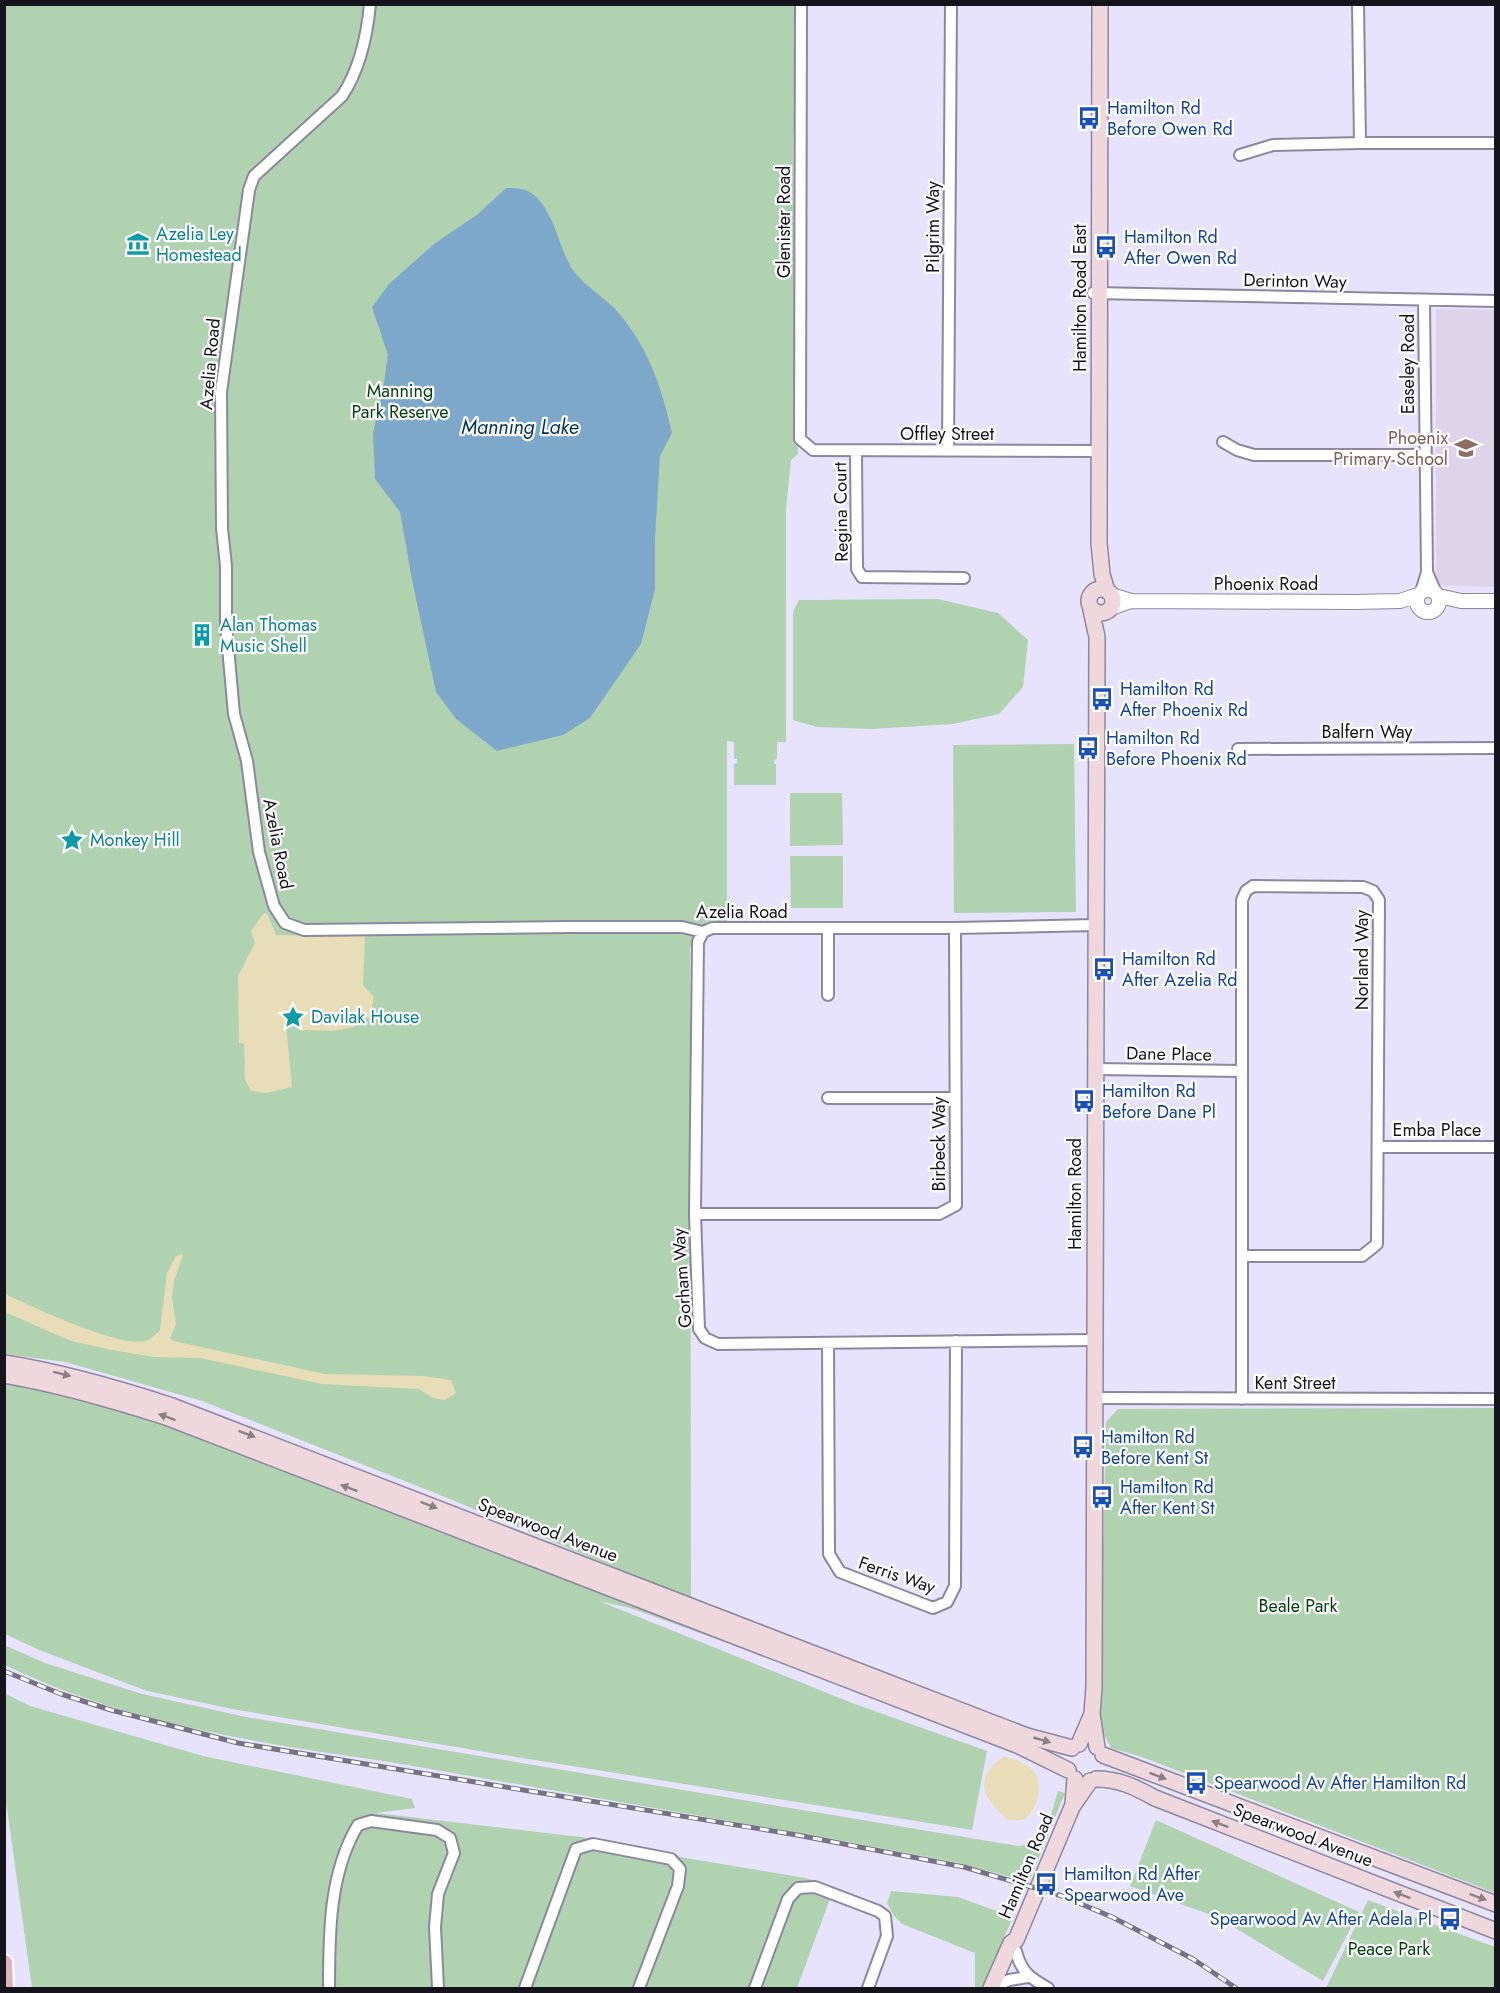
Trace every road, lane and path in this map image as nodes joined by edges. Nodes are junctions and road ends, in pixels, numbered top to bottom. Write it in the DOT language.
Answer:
graph roads {
  1 [pos="370,4"];
  2 [pos="801,4"];
  3 [pos="951,4"];
  4 [pos="1093,4"];
  5 [pos="1100,4"];
  6 [pos="1358,4"];
  7 [pos="1360,143"];
  8 [pos="1496,143"];
  9 [pos="1240,155"];
  10 [pos="1096,293"];
  11 [pos="1424,301"];
  12 [pos="1496,301"];
  13 [pos="800,439"];
  14 [pos="1223,441"];
  15 [pos="948,450"];
  16 [pos="856,451"];
  17 [pos="1096,451"];
  18 [pos="1425,455"];
  19 [pos="1427,572"];
  20 [pos="964,578"];
  21 [pos="1107,599"];
  22 [pos="1420,599"];
  23 [pos="1437,599"];
  24 [pos="1496,601"];
  25 [pos="1097,637"];
  26 [pos="1496,748"];
  27 [pos="1238,749"];
  28 [pos="1095,925"];
  29 [pos="828,928"];
  30 [pos="956,928"];
  31 [pos="703,932"];
  32 [pos="828,995"];
  33 [pos="1095,1069"];
  34 [pos="1242,1071"];
  35 [pos="828,1098"];
  36 [pos="956,1098"];
  37 [pos="1378,1147"];
  38 [pos="1496,1147"];
  39 [pos="694,1214"];
  40 [pos="1242,1257"];
  41 [pos="1095,1340"];
  42 [pos="956,1341"];
  43 [pos="828,1343"];
  44 [pos="4,1363"];
  45 [pos="4,1375"];
  46 [pos="1095,1398"];
  47 [pos="1242,1399"];
  48 [pos="1496,1399"];
  49 [pos="1092,1714"];
  50 [pos="1075,1746"];
  51 [pos="1100,1751"];
  52 [pos="1082,1777"];
  53 [pos="1496,1904"];
  54 [pos="1496,1931"];
  55 [pos="1016,1945"];
  56 [pos="4,1963"];
  57 [pos="1028,1977"];
  58 [pos="998,1987"];
  59 [pos="5,1989"];
  60 [pos="330,1989"];
  61 [pos="438,1989"];
  62 [pos="525,1989"];
  63 [pos="639,1989"];
  64 [pos="755,1989"];
  65 [pos="868,1989"];
  66 [pos="1048,1989"];
  1 -- 31 [label="street, Azelia Road"];
  2 -- 13 [label="street, Glenister Road"];
  3 -- 15 [label="street, Pilgrim Way"];
  4 -- 10 [label="main road, Hamilton Road East"];
  5 -- 10 [label="main road, Hamilton Road East"];
  6 -- 7 [label="street"];
  7 -- 8 [label="street"];
  7 -- 9 [label="street"];
  10 -- 11 [label="street, Derinton Way"];
  10 -- 17 [label="main road, Hamilton Road East"];
  11 -- 12 [label="street, Derinton Way"];
  11 -- 18 [label="street, Easeley Road"];
  13 -- 16 [label="street, Offley Street"];
  14 -- 18 [label="street"];
  15 -- 16 [label="street, Offley Street"];
  15 -- 17 [label="street, Offley Street"];
  16 -- 20 [label="street, Regina Court"];
  17 -- 21 [label="main road, Hamilton Road East"];
  18 -- 19 [label="street, Easeley Road"];
  19 -- 22 [label="street, Easeley Road"];
  19 -- 23 [label="street, Easeley Road"];
  21 -- 22 [label="street, Phoenix Road"];
  21 -- 25 [label="main road, Hamilton Road"];
  21 -- 25 [label="main road, Hamilton Road"];
  22 -- 23 [label="street"];
  22 -- 23 [label="street"];
  23 -- 24 [label="street"];
  25 -- 28 [label="main road, Hamilton Road"];
  26 -- 27 [label="street, Balfern Way"];
  28 -- 30 [label="street, Azelia Road"];
  28 -- 33 [label="main road, Hamilton Road"];
  29 -- 30 [label="street, Azelia Road"];
  29 -- 31 [label="street, Azelia Road"];
  29 -- 32 [label="street"];
  30 -- 36 [label="street, Birbeck Way"];
  31 -- 39 [label="street, Gorham Way"];
  33 -- 34 [label="street, Dane Place"];
  33 -- 41 [label="main road, Hamilton Road"];
  34 -- 37 [label="street, Norland Way"];
  34 -- 40 [label="street, Norland Way"];
  35 -- 36 [label="street"];
  36 -- 39 [label="street, Birbeck Way"];
  37 -- 38 [label="street, Emba Place"];
  37 -- 40 [label="street, Norland Way"];
  39 -- 43 [label="street, Gorham Way"];
  40 -- 47 [label="street, Norland Way"];
  41 -- 42 [label="street, Gorham Way"];
  41 -- 46 [label="main road, Hamilton Road"];
  42 -- 43 [label="street, Gorham Way"];
  42 -- 43 [label="street, Ferris Way"];
  44 -- 50 [label="main road, Spearwood Avenue, one-way"];
  52 -- 45 [label="main road, Spearwood Avenue, one-way"];
  46 -- 47 [label="street, Kent Street"];
  46 -- 49 [label="main road, Hamilton Road"];
  47 -- 48 [label="street, Kent Street"];
  49 -- 50 [label="main road, Hamilton Road"];
  49 -- 51 [label="main road, Hamilton Road"];
  50 -- 51 [label="main road"];
  50 -- 52 [label="main road"];
  51 -- 52 [label="main road"];
  51 -- 53 [label="main road, Spearwood Avenue, one-way"];
  54 -- 52 [label="main road, Spearwood Avenue, one-way"];
  52 -- 55 [label="main road, Hamilton Road"];
  55 -- 57 [label="street"];
  55 -- 58 [label="main road, Hamilton Road"];
  56 -- 59 [label="main road"];
  57 -- 58 [label="street"];
  57 -- 66 [label="street"];
  60 -- 61 [label="street"];
  62 -- 63 [label="street"];
  64 -- 65 [label="street"];
}
